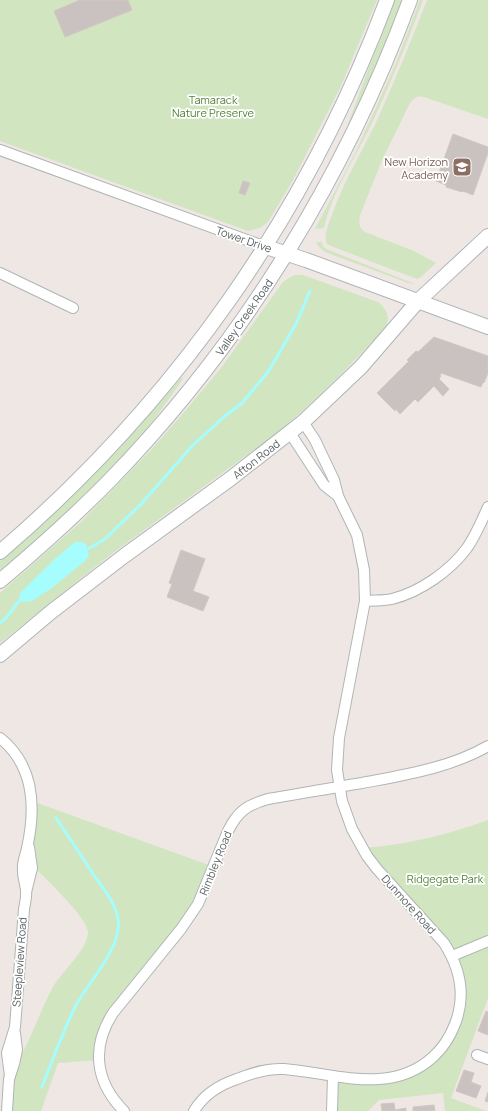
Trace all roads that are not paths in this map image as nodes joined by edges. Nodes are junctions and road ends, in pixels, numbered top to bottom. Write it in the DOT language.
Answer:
graph roads {
  1 [pos="387,0"];
  2 [pos="410,0"];
  3 [pos="0,150"];
  4 [pos="488,236"];
  5 [pos="266,247"];
  6 [pos="287,254"];
  7 [pos="0,273"];
  8 [pos="418,301"];
  9 [pos="73,308"];
  10 [pos="488,327"];
  11 [pos="303,422"];
  12 [pos="290,433"];
  13 [pos="338,496"];
  14 [pos="488,507"];
  15 [pos="0,552"];
  16 [pos="0,581"];
  17 [pos="365,601"];
  18 [pos="0,655"];
  19 [pos="0,738"];
  20 [pos="488,746"];
  21 [pos="340,787"];
  22 [pos="488,941"];
  23 [pos="452,956"];
  24 [pos="476,1055"];
  25 [pos="488,1059"];
  26 [pos="333,1076"];
  27 [pos="7,1111"];
  28 [pos="124,1111"];
  29 [pos="194,1111"];
  30 [pos="332,1111"];
  1 -- 5 [label="main road, Valley Creek Road"];
  2 -- 6 [label="main road, Valley Creek Road"];
  3 -- 5 [label="street, Tower Drive"];
  4 -- 8 [label="main road, Afton Road"];
  5 -- 6 [label="main road, Tower Drive"];
  5 -- 15 [label="main road, Valley Creek Road"];
  6 -- 8 [label="main road, Tower Drive"];
  6 -- 16 [label="main road, Valley Creek Road"];
  7 -- 9 [label="street"];
  8 -- 10 [label="main road, Tower Drive"];
  8 -- 11 [label="main road, Afton Road"];
  11 -- 12 [label="main road, Afton Road"];
  11 -- 13 [label="street, Dunmore Road"];
  12 -- 13 [label="street, Dunmore Road"];
  12 -- 18 [label="main road, Afton Road"];
  13 -- 17 [label="street, Dunmore Road"];
  14 -- 17 [label="street"];
  17 -- 21 [label="street, Dunmore Road"];
  19 -- 27 [label="street, Steepleview Road"];
  20 -- 21 [label="street, Rimbley Road"];
  21 -- 23 [label="street, Dunmore Road"];
  21 -- 28 [label="street, Rimbley Road"];
  22 -- 23 [label="street"];
  23 -- 26 [label="street, Dunmore Road"];
  24 -- 25 [label="street"];
  26 -- 29 [label="street, Dunmore Road"];
  26 -- 30 [label="street"];
}
